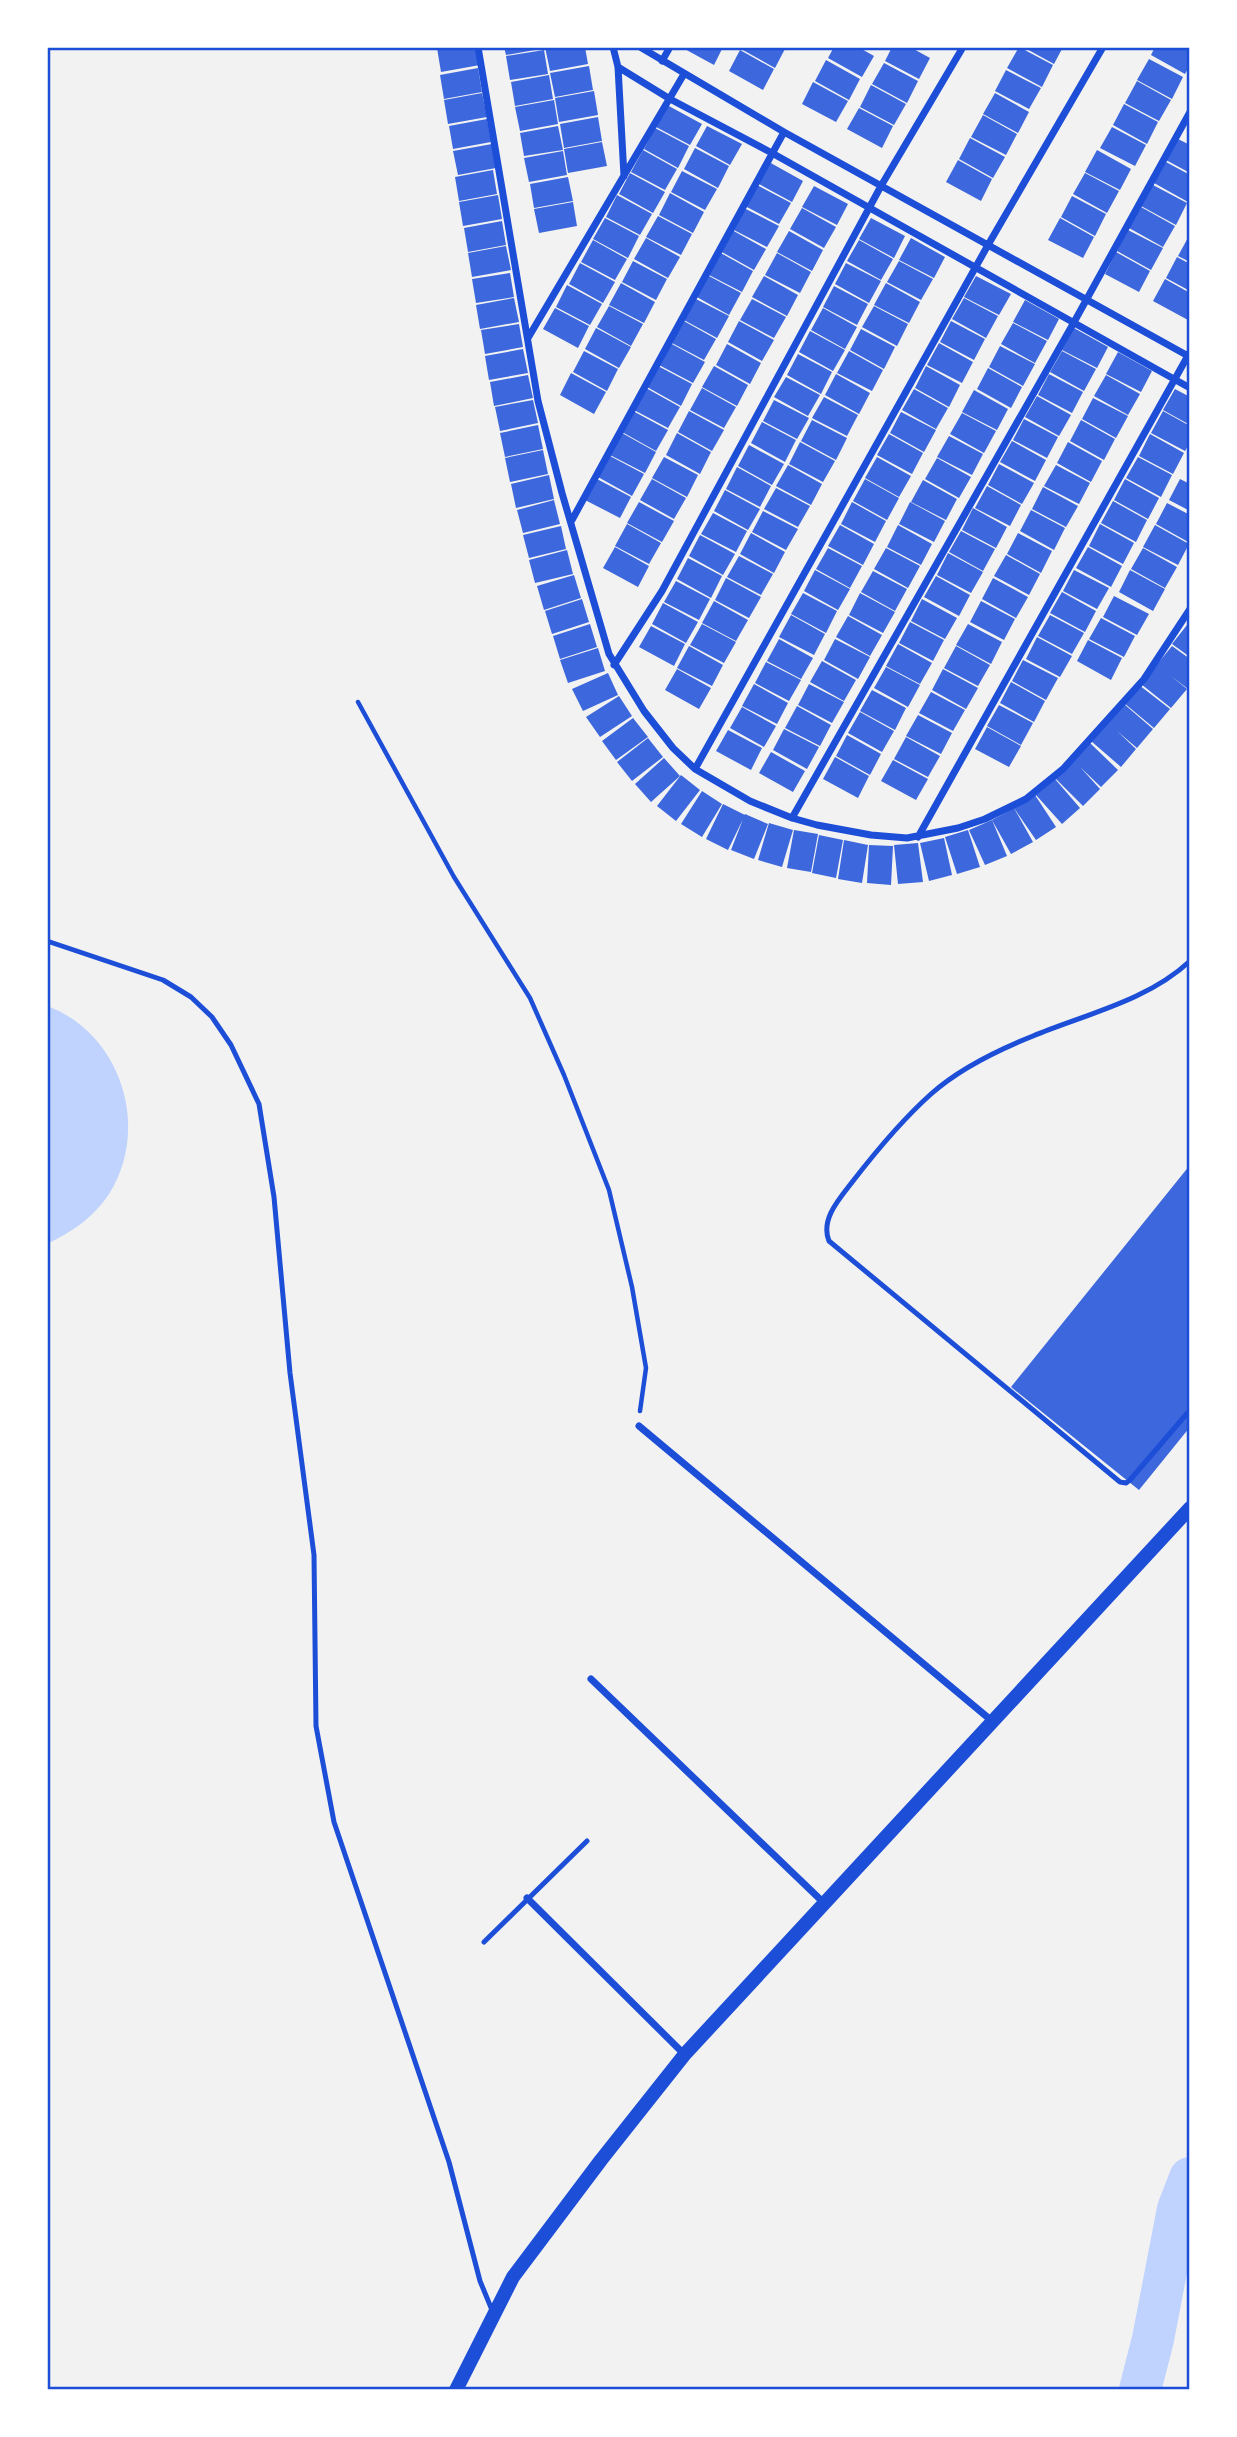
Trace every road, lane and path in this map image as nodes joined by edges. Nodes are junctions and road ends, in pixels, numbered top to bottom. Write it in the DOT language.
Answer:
graph roads {
  1 [pos="478,47"];
  2 [pos="613,47"];
  3 [pos="640,47"];
  4 [pos="670,47"];
  5 [pos="962,47"];
  6 [pos="1103,47"];
  7 [pos="662,61"];
  8 [pos="618,67"];
  9 [pos="684,74"];
  10 [pos="670,99"];
  11 [pos="1190,112"];
  12 [pos="784,132"];
  13 [pos="772,153"];
  14 [pos="624,176"];
  15 [pos="881,186"];
  16 [pos="870,208"];
  17 [pos="988,245"];
  18 [pos="977,268"];
  19 [pos="1086,300"];
  20 [pos="1073,324"];
  21 [pos="528,339"];
  22 [pos="1189,355"];
  23 [pos="1174,379"];
  24 [pos="1190,388"];
  25 [pos="572,520"];
  26 [pos="1190,609"];
  27 [pos="614,666"];
  28 [pos="358,702"];
  29 [pos="695,769"];
  30 [pos="792,818"];
  31 [pos="918,837"];
  32 [pos="47,941"];
  33 [pos="1190,961"];
  34 [pos="1190,1410"];
  35 [pos="639,1426"];
  36 [pos="1190,1508"];
  37 [pos="591,1679"];
  38 [pos="992,1721"];
  39 [pos="587,1841"];
  40 [pos="527,1898"];
  41 [pos="824,1903"];
  42 [pos="484,1942"];
  43 [pos="685,2054"];
  44 [pos="494,2312"];
  45 [pos="456,2390"];
  1 -- 21 [label="street"];
  2 -- 8 [label="street"];
  3 -- 7 [label="street"];
  4 -- 7 [label="street"];
  5 -- 15 [label="street"];
  6 -- 17 [label="street"];
  7 -- 9 [label="street"];
  8 -- 10 [label="street"];
  8 -- 14 [label="street"];
  9 -- 10 [label="street"];
  9 -- 12 [label="street"];
  10 -- 13 [label="street"];
  10 -- 14 [label="street"];
  11 -- 19 [label="street"];
  12 -- 13 [label="street"];
  12 -- 15 [label="street"];
  13 -- 16 [label="street"];
  13 -- 25 [label="street"];
  14 -- 21 [label="street"];
  15 -- 16 [label="street"];
  15 -- 17 [label="street"];
  16 -- 18 [label="street"];
  16 -- 27 [label="street"];
  17 -- 18 [label="street"];
  17 -- 19 [label="street"];
  18 -- 20 [label="street"];
  18 -- 29 [label="street"];
  19 -- 20 [label="street"];
  19 -- 22 [label="street"];
  20 -- 23 [label="street"];
  20 -- 30 [label="street"];
  21 -- 25 [label="street"];
  22 -- 23 [label="street"];
  23 -- 24 [label="street"];
  23 -- 31 [label="street"];
  25 -- 27 [label="street"];
  26 -- 31 [label="street"];
  27 -- 29 [label="street"];
  28 -- 35 [label="path"];
  29 -- 30 [label="street"];
  30 -- 31 [label="street"];
  32 -- 44 [label="lane"];
  33 -- 34 [label="lane"];
  35 -- 38 [label="street"];
  36 -- 38 [label="main road"];
  37 -- 41 [label="street"];
  38 -- 41 [label="main road"];
  39 -- 40 [label="lane"];
  40 -- 42 [label="lane"];
  40 -- 43 [label="street"];
  41 -- 43 [label="main road"];
  43 -- 44 [label="main road"];
  44 -- 45 [label="main road"];
}
